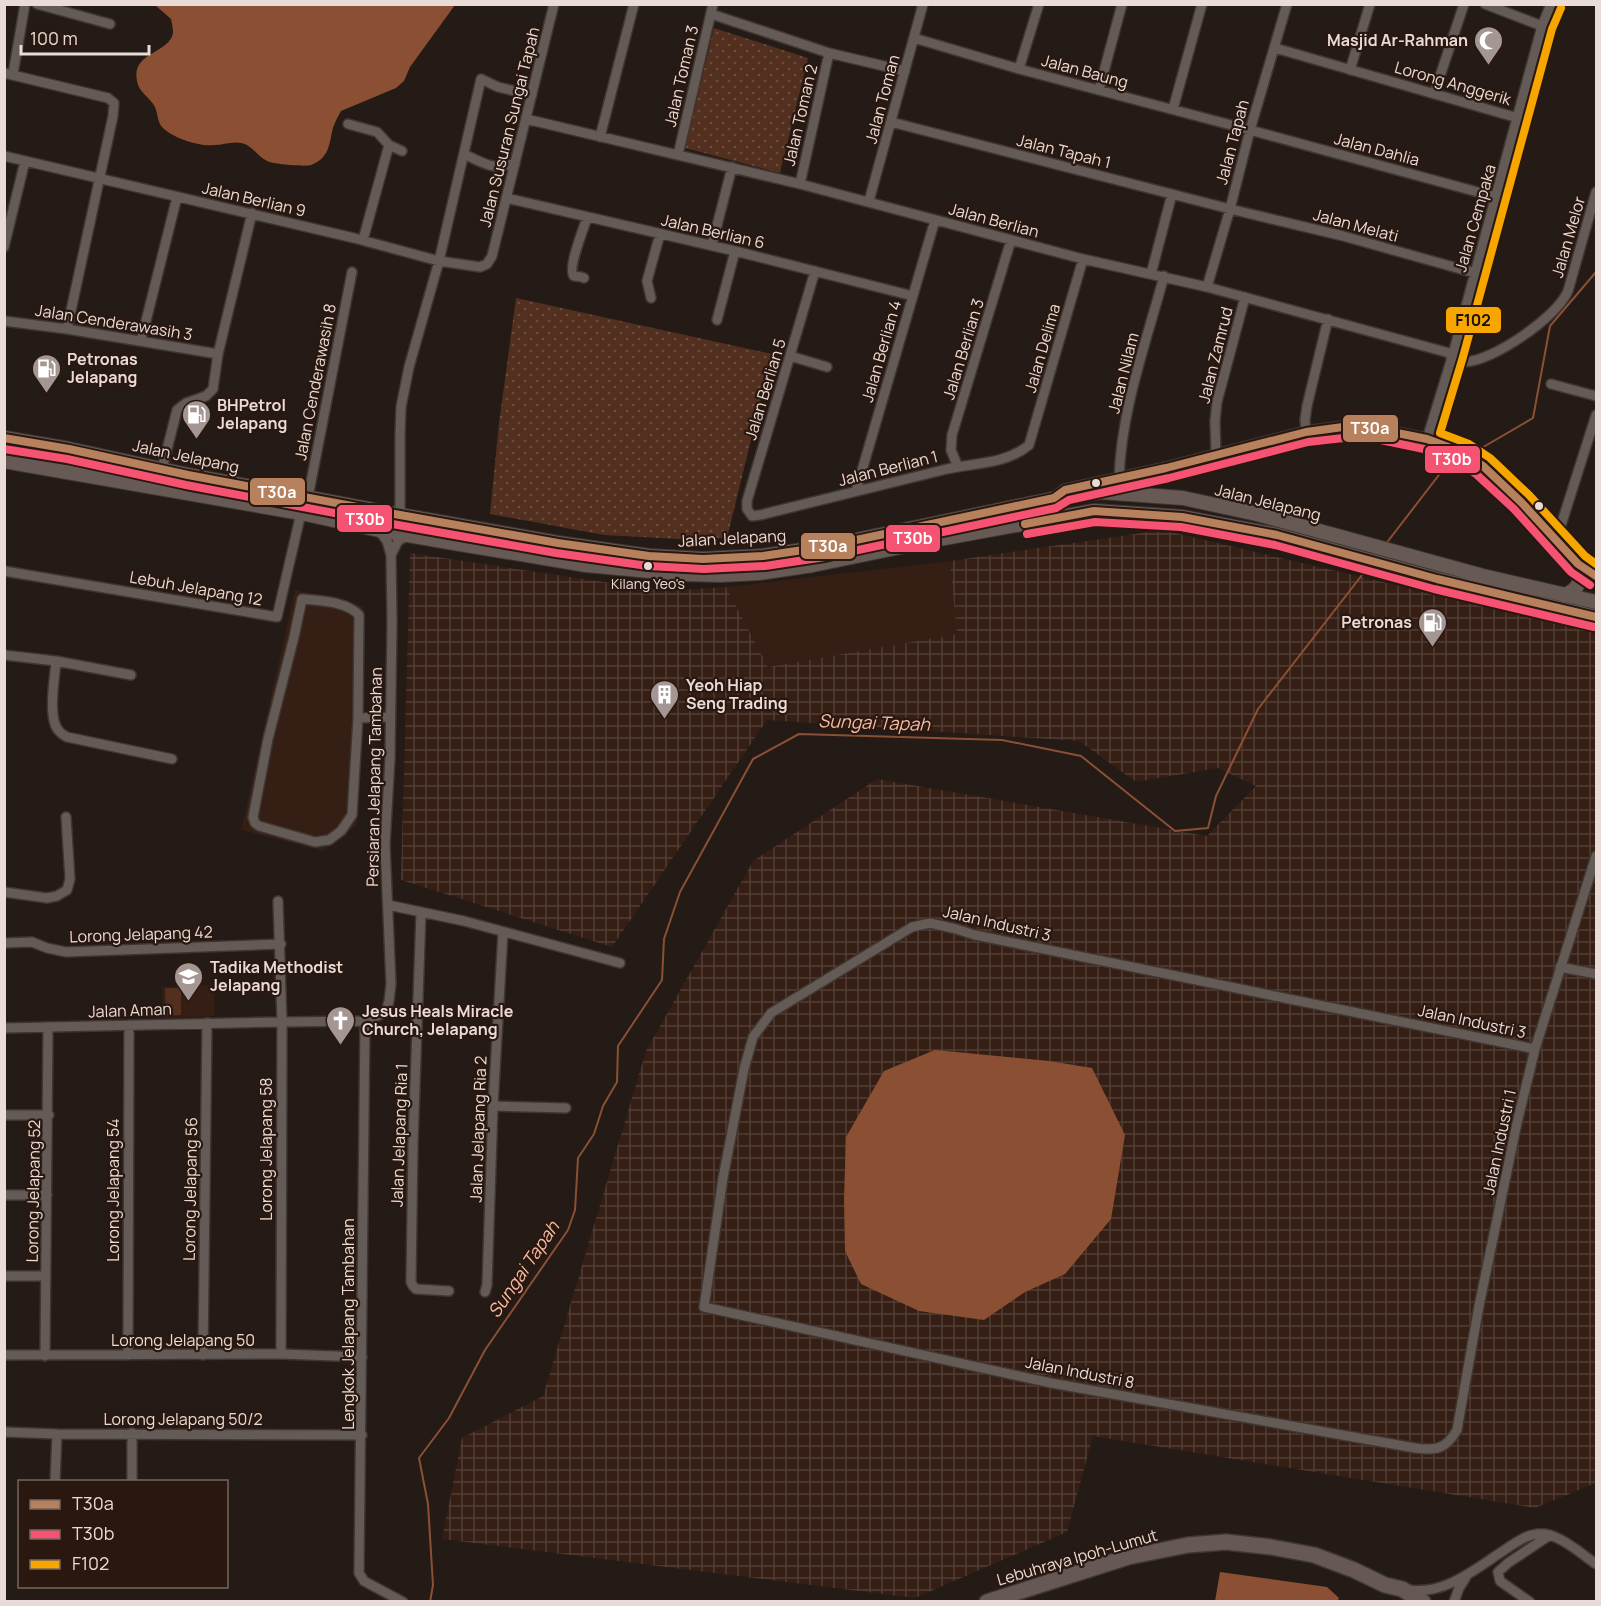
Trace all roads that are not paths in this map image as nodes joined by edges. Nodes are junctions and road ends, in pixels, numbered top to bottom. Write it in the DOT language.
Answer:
graph roads {
  1 [pos="25,4"];
  2 [pos="37,4"];
  3 [pos="554,4"];
  4 [pos="634,4"];
  5 [pos="923,4"];
  6 [pos="1039,4"];
  7 [pos="1122,4"];
  8 [pos="1202,4"];
  9 [pos="1287,4"];
  10 [pos="1370,4"];
  11 [pos="1464,4"];
  12 [pos="1485,4"];
  13 [pos="1551,4"];
  14 [pos="712,9"];
  15 [pos="110,24"];
  16 [pos="1542,26"];
  17 [pos="914,38"];
  18 [pos="1275,48"];
  19 [pos="829,53"];
  20 [pos="1019,69"];
  21 [pos="1350,70"];
  22 [pos="904,71"];
  23 [pos="9,74"];
  24 [pos="1100,90"];
  25 [pos="1434,94"];
  26 [pos="532,95"];
  27 [pos="1173,110"];
  28 [pos="1518,118"];
  29 [pos="526,119"];
  30 [pos="891,122"];
  31 [pos="348,124"];
  32 [pos="1250,130"];
  33 [pos="600,137"];
  34 [pos="389,145"];
  35 [pos="402,151"];
  36 [pos="464,154"];
  37 [pos="678,155"];
  38 [pos="4,156"];
  39 [pos="25,161"];
  40 [pos="515,164"];
  41 [pos="732,167"];
  42 [pos="99,179"];
  43 [pos="800,184"];
  44 [pos="1596,192"];
  45 [pos="1172,194"];
  46 [pos="177,197"];
  47 [pos="1496,197"];
  48 [pos="506,198"];
  49 [pos="869,201"];
  50 [pos="1230,209"];
  51 [pos="252,213"];
  52 [pos="587,218"];
  53 [pos="935,220"];
  54 [pos="660,234"];
  55 [pos="363,240"];
  56 [pos="1011,240"];
  57 [pos="712,245"];
  58 [pos="4,247"];
  59 [pos="735,251"];
  60 [pos="492,256"];
  61 [pos="1083,259"];
  62 [pos="439,261"];
  63 [pos="815,271"];
  64 [pos="352,272"];
  65 [pos="1474,273"];
  66 [pos="1151,274"];
  67 [pos="1164,276"];
  68 [pos="584,278"];
  69 [pos="1207,287"];
  70 [pos="912,296"];
  71 [pos="1245,297"];
  72 [pos="651,298"];
  73 [pos="1328,319"];
  74 [pos="717,320"];
  75 [pos="4,321"];
  76 [pos="67,329"];
  77 [pos="141,341"];
  78 [pos="218,354"];
  79 [pos="790,356"];
  80 [pos="1452,357"];
  81 [pos="827,367"];
  82 [pos="1551,384"];
  83 [pos="1596,396"];
  84 [pos="1596,415"];
  85 [pos="1306,432"];
  86 [pos="4,438"];
  87 [pos="1427,439"];
  88 [pos="22,441"];
  89 [pos="1029,445"];
  90 [pos="4,455"];
  91 [pos="1216,455"];
  92 [pos="4,461"];
  93 [pos="958,467"];
  94 [pos="162,469"];
  95 [pos="54,470"];
  96 [pos="1119,479"];
  97 [pos="856,491"];
  98 [pos="1131,495"];
  99 [pos="308,497"];
  100 [pos="1054,498"];
  101 [pos="1094,512"];
  102 [pos="302,513"];
  103 [pos="400,514"];
  104 [pos="752,516"];
  105 [pos="379,530"];
  106 [pos="408,535"];
  107 [pos="1556,541"];
  108 [pos="391,555"];
  109 [pos="1578,564"];
  110 [pos="4,572"];
  111 [pos="1596,576"];
  112 [pos="1596,581"];
  113 [pos="283,594"];
  114 [pos="1565,595"];
  115 [pos="302,598"];
  116 [pos="1596,602"];
  117 [pos="1596,617"];
  118 [pos="4,655"];
  119 [pos="56,661"];
  120 [pos="131,675"];
  121 [pos="390,717"];
  122 [pos="358,718"];
  123 [pos="172,759"];
  124 [pos="66,817"];
  125 [pos="1596,855"];
  126 [pos="4,892"];
  127 [pos="278,901"];
  128 [pos="388,905"];
  129 [pos="421,912"];
  130 [pos="504,932"];
  131 [pos="4,943"];
  132 [pos="280,944"];
  133 [pos="620,963"];
  134 [pos="1560,967"];
  135 [pos="1596,974"];
  136 [pos="365,1021"];
  137 [pos="282,1022"];
  138 [pos="207,1023"];
  139 [pos="129,1025"];
  140 [pos="48,1027"];
  141 [pos="4,1028"];
  142 [pos="1535,1049"];
  143 [pos="493,1106"];
  144 [pos="566,1108"];
  145 [pos="4,1115"];
  146 [pos="48,1115"];
  147 [pos="4,1195"];
  148 [pos="47,1195"];
  149 [pos="4,1275"];
  150 [pos="46,1276"];
  151 [pos="449,1291"];
  152 [pos="485,1292"];
  153 [pos="704,1306"];
  154 [pos="281,1354"];
  155 [pos="4,1355"];
  156 [pos="128,1355"];
  157 [pos="203,1355"];
  158 [pos="45,1356"];
  159 [pos="362,1357"];
  160 [pos="4,1432"];
  161 [pos="57,1434"];
  162 [pos="132,1434"];
  163 [pos="362,1435"];
  164 [pos="1451,1440"];
  165 [pos="55,1480"];
  166 [pos="132,1480"];
  167 [pos="1550,1535"];
  168 [pos="1596,1564"];
  169 [pos="1470,1573"];
  170 [pos="1403,1595"];
  171 [pos="404,1602"];
  172 [pos="987,1602"];
  173 [pos="1423,1602"];
  174 [pos="1454,1602"];
  175 [pos="1530,1602"];
  1 -- 23 [label="street"];
  2 -- 15 [label="street"];
  3 -- 26 [label="street, Jalan Susuran Sungai Tapah"];
  4 -- 33 [label="street"];
  5 -- 17 [label="street, Jalan Toman"];
  6 -- 20 [label="street"];
  7 -- 24 [label="street"];
  8 -- 27 [label="street"];
  9 -- 18 [label="street, Jalan Tapah"];
  10 -- 21 [label="street"];
  11 -- 25 [label="street"];
  12 -- 16 [label="street"];
  13 -- 16 [label="street, Jalan Cempaka"];
  14 -- 19 [label="street"];
  14 -- 37 [label="street, Jalan Toman 3"];
  16 -- 28 [label="street, Jalan Cempaka"];
  17 -- 20 [label="street, Jalan Baung"];
  17 -- 22 [label="street, Jalan Toman"];
  18 -- 21 [label="street, Lorong Anggerik"];
  18 -- 32 [label="street, Jalan Tapah"];
  19 -- 22 [label="street"];
  19 -- 43 [label="street, Jalan Toman 2"];
  20 -- 24 [label="street, Jalan Baung"];
  21 -- 25 [label="street, Lorong Anggerik"];
  22 -- 30 [label="street, Jalan Toman"];
  23 -- 42 [label="street"];
  24 -- 27 [label="street, Jalan Baung"];
  25 -- 28 [label="street, Lorong Anggerik"];
  26 -- 29 [label="street, Jalan Susuran Sungai Tapah"];
  26 -- 36 [label="street"];
  27 -- 32 [label="street, Jalan Baung"];
  28 -- 47 [label="street, Jalan Cempaka"];
  29 -- 33 [label="street, Jalan Berlian"];
  29 -- 40 [label="street, Jalan Susuran Sungai Tapah"];
  30 -- 45 [label="street, Jalan Tapah 1"];
  30 -- 49 [label="street, Jalan Toman"];
  31 -- 34 [label="street"];
  32 -- 47 [label="street, Jalan Dahlia"];
  32 -- 50 [label="street, Jalan Tapah"];
  33 -- 37 [label="street, Jalan Berlian"];
  34 -- 35 [label="street"];
  34 -- 55 [label="street"];
  36 -- 40 [label="street"];
  36 -- 62 [label="street"];
  37 -- 41 [label="street, Jalan Berlian"];
  38 -- 39 [label="street, Jalan Berlian 9"];
  39 -- 42 [label="street, Jalan Berlian 9"];
  39 -- 58 [label="street"];
  40 -- 48 [label="street, Jalan Susuran Sungai Tapah"];
  41 -- 43 [label="street, Jalan Berlian"];
  41 -- 57 [label="street"];
  42 -- 46 [label="street, Jalan Berlian 9"];
  42 -- 76 [label="street"];
  43 -- 49 [label="street, Jalan Berlian"];
  44 -- 80 [label="street, Jalan Melor"];
  45 -- 50 [label="street, Jalan Tapah 1"];
  45 -- 66 [label="street"];
  46 -- 51 [label="street, Jalan Berlian 9"];
  46 -- 77 [label="street"];
  47 -- 65 [label="street, Jalan Cempaka"];
  48 -- 52 [label="street, Jalan Berlian 6"];
  48 -- 60 [label="street, Jalan Susuran Sungai Tapah"];
  49 -- 53 [label="street, Jalan Berlian"];
  50 -- 65 [label="street, Jalan Melati"];
  50 -- 69 [label="street, Jalan Tapah"];
  51 -- 55 [label="street, Jalan Berlian 9"];
  51 -- 78 [label="street"];
  52 -- 54 [label="street, Jalan Berlian 6"];
  52 -- 68 [label="street"];
  53 -- 56 [label="street, Jalan Berlian"];
  53 -- 70 [label="street, Jalan Berlian 4"];
  54 -- 57 [label="street, Jalan Berlian 6"];
  54 -- 72 [label="street"];
  55 -- 62 [label="street, Jalan Berlian 9"];
  56 -- 61 [label="street, Jalan Berlian"];
  56 -- 93 [label="street, Jalan Berlian 3"];
  57 -- 59 [label="street, Jalan Berlian 6"];
  59 -- 63 [label="street, Jalan Berlian 6"];
  59 -- 74 [label="street"];
  60 -- 62 [label="street, Jalan Berlian 9"];
  61 -- 66 [label="street, Jalan Berlian"];
  61 -- 89 [label="street, Jalan Delima"];
  62 -- 103 [label="street"];
  63 -- 70 [label="street, Jalan Berlian 6"];
  63 -- 79 [label="street, Jalan Berlian 5"];
  64 -- 99 [label="street, Jalan Cenderawasih 8"];
  65 -- 80 [label="street, Jalan Cempaka"];
  66 -- 67 [label="street, Jalan Berlian"];
  67 -- 69 [label="street, Jalan Berlian"];
  67 -- 96 [label="street, Jalan Nilam"];
  69 -- 71 [label="street, Jalan Berlian"];
  70 -- 97 [label="street, Jalan Berlian 4"];
  71 -- 73 [label="street, Jalan Berlian"];
  71 -- 91 [label="street, Jalan Zamrud"];
  73 -- 80 [label="street, Jalan Berlian"];
  73 -- 85 [label="street"];
  75 -- 76 [label="street, Jalan Cenderawasih 3"];
  76 -- 77 [label="street, Jalan Cenderawasih 3"];
  77 -- 78 [label="street, Jalan Cenderawasih 3"];
  78 -- 94 [label="street"];
  79 -- 81 [label="street"];
  79 -- 104 [label="street, Jalan Berlian 5"];
  80 -- 87 [label="street, Jalan Cempaka"];
  82 -- 83 [label="street"];
  84 -- 107 [label="street"];
  85 -- 87 [label="street"];
  85 -- 91 [label="street"];
  86 -- 88 [label="main road, Jalan Jelapang"];
  87 -- 107 [label="street"];
  88 -- 90 [label="main road"];
  88 -- 94 [label="main road, Jalan Jelapang"];
  88 -- 95 [label="main road"];
  89 -- 93 [label="street, Jalan Berlian 1"];
  91 -- 96 [label="street"];
  92 -- 95 [label="main road, Jalan Jelapang"];
  93 -- 97 [label="street, Jalan Berlian 1"];
  94 -- 99 [label="main road, Jalan Jelapang"];
  95 -- 102 [label="main road, Jalan Jelapang"];
  96 -- 100 [label="street"];
  97 -- 104 [label="street, Jalan Berlian 1"];
  98 -- 100 [label="main road, Jalan Jelapang"];
  98 -- 101 [label="main road"];
  98 -- 114 [label="main road, Jalan Jelapang"];
  99 -- 103 [label="main road, Jalan Jelapang"];
  100 -- 101 [label="main road"];
  100 -- 103 [label="main road, Jalan Jelapang"];
  101 -- 106 [label="main road, Jalan Jelapang"];
  101 -- 117 [label="main road, Jalan Jelapang"];
  102 -- 105 [label="main road, Jalan Jelapang"];
  102 -- 113 [label="street, Lebuh Jelapang 12"];
  105 -- 106 [label="main road, Jalan Jelapang"];
  105 -- 108 [label="street, Persiaran Jelapang Tambahan"];
  106 -- 108 [label="street"];
  107 -- 109 [label="street"];
  108 -- 121 [label="street, Persiaran Jelapang Tambahan"];
  109 -- 111 [label="street"];
  109 -- 112 [label="street"];
  109 -- 114 [label="main road"];
  110 -- 113 [label="street, Lebuh Jelapang 12"];
  113 -- 115 [label="street"];
  114 -- 116 [label="main road, Jalan Jelapang"];
  115 -- 122 [label="street"];
  115 -- 122 [label="street"];
  118 -- 119 [label="street"];
  119 -- 120 [label="street"];
  119 -- 123 [label="street"];
  121 -- 122 [label="street"];
  121 -- 128 [label="street, Persiaran Jelapang Tambahan"];
  124 -- 126 [label="street"];
  125 -- 134 [label="street, Jalan Industri 1"];
  127 -- 132 [label="street, Lorong Jelapang 58"];
  128 -- 129 [label="street"];
  128 -- 136 [label="street, Persiaran Jelapang Tambahan"];
  129 -- 130 [label="street"];
  129 -- 151 [label="street, Jalan Jelapang Ria 1"];
  130 -- 133 [label="street"];
  130 -- 143 [label="street, Jalan Jelapang Ria 2"];
  131 -- 132 [label="street, Lorong Jelapang 42"];
  132 -- 137 [label="street, Lorong Jelapang 58"];
  134 -- 135 [label="street"];
  134 -- 142 [label="street, Jalan Industri 1"];
  136 -- 137 [label="street, Jalan Aman"];
  136 -- 159 [label="street, Lengkok Jelapang Tambahan"];
  137 -- 138 [label="street, Jalan Aman"];
  137 -- 154 [label="street, Lorong Jelapang 58"];
  138 -- 139 [label="street, Jalan Aman"];
  138 -- 157 [label="street, Lorong Jelapang 56"];
  139 -- 140 [label="street, Jalan Aman"];
  139 -- 156 [label="street, Lorong Jelapang 54"];
  140 -- 141 [label="street, Jalan Aman"];
  140 -- 146 [label="street, Lorong Jelapang 52"];
  142 -- 153 [label="street, Jalan Industri 3"];
  142 -- 164 [label="street, Jalan Industri 1"];
  143 -- 144 [label="street"];
  143 -- 152 [label="street, Jalan Jelapang Ria 2"];
  145 -- 146 [label="street"];
  146 -- 148 [label="street, Lorong Jelapang 52"];
  147 -- 148 [label="street"];
  148 -- 150 [label="street, Lorong Jelapang 52"];
  149 -- 150 [label="street"];
  150 -- 158 [label="street, Lorong Jelapang 52"];
  153 -- 164 [label="street, Jalan Industri 8"];
  154 -- 157 [label="street, Lorong Jelapang 50"];
  154 -- 159 [label="street, Lorong Jelapang 50"];
  155 -- 158 [label="street, Lorong Jelapang 50"];
  156 -- 157 [label="street, Lorong Jelapang 50"];
  156 -- 158 [label="street, Lorong Jelapang 50"];
  159 -- 163 [label="street, Lengkok Jelapang Tambahan"];
  160 -- 161 [label="street, Lorong Jelapang 50/2"];
  161 -- 162 [label="street, Lorong Jelapang 50/2"];
  161 -- 165 [label="street"];
  162 -- 163 [label="street, Lorong Jelapang 50/2"];
  162 -- 166 [label="street"];
  163 -- 171 [label="street, Lengkok Jelapang Tambahan"];
  167 -- 168 [label="street"];
  167 -- 169 [label="street"];
  167 -- 175 [label="street"];
  169 -- 170 [label="street"];
  169 -- 174 [label="street"];
  170 -- 172 [label="highway, Lebuhraya Ipoh-Lumut"];
  170 -- 173 [label="highway, Lebuhraya Ipoh-Lumut"];
}
